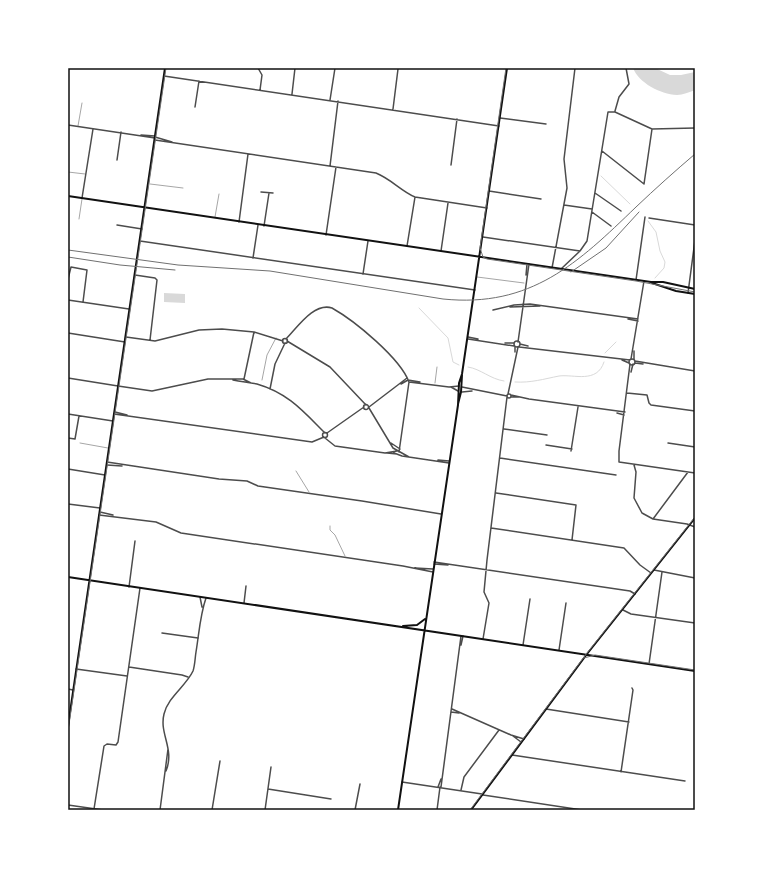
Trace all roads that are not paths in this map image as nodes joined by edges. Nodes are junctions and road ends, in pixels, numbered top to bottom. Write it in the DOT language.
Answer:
graph roads {
  1 [pos="165,68"];
  2 [pos="258,68"];
  3 [pos="295,68"];
  4 [pos="335,68"];
  5 [pos="507,68"];
  6 [pos="575,68"];
  7 [pos="626,68"];
  8 [pos="398,69"];
  9 [pos="164,76"];
  10 [pos="199,81"];
  11 [pos="260,90"];
  12 [pos="292,95"];
  13 [pos="330,100"];
  14 [pos="338,101"];
  15 [pos="82,103"];
  16 [pos="195,107"];
  17 [pos="393,110"];
  18 [pos="615,112"];
  19 [pos="500,118"];
  20 [pos="457,119"];
  21 [pos="546,124"];
  22 [pos="68,125"];
  23 [pos="78,126"];
  24 [pos="499,126"];
  25 [pos="695,128"];
  26 [pos="93,129"];
  27 [pos="652,129"];
  28 [pos="121,132"];
  29 [pos="155,138"];
  30 [pos="602,151"];
  31 [pos="248,154"];
  32 [pos="117,160"];
  33 [pos="451,165"];
  34 [pos="330,166"];
  35 [pos="336,167"];
  36 [pos="68,172"];
  37 [pos="86,174"];
  38 [pos="148,184"];
  39 [pos="183,188"];
  40 [pos="489,191"];
  41 [pos="262,192"];
  42 [pos="269,193"];
  43 [pos="273,193"];
  44 [pos="595,193"];
  45 [pos="219,194"];
  46 [pos="68,196"];
  47 [pos="415,197"];
  48 [pos="82,198"];
  49 [pos="541,199"];
  50 [pos="448,203"];
  51 [pos="564,205"];
  52 [pos="145,208"];
  53 [pos="487,208"];
  54 [pos="592,209"];
  55 [pos="621,211"];
  56 [pos="592,212"];
  57 [pos="645,217"];
  58 [pos="215,218"];
  59 [pos="649,218"];
  60 [pos="79,219"];
  61 [pos="239,222"];
  62 [pos="117,225"];
  63 [pos="258,225"];
  64 [pos="695,225"];
  65 [pos="264,226"];
  66 [pos="612,226"];
  67 [pos="142,228"];
  68 [pos="326,235"];
  69 [pos="483,237"];
  70 [pos="695,240"];
  71 [pos="140,241"];
  72 [pos="368,241"];
  73 [pos="407,247"];
  74 [pos="555,247"];
  75 [pos="580,251"];
  76 [pos="441,252"];
  77 [pos="694,254"];
  78 [pos="480,257"];
  79 [pos="253,258"];
  80 [pos="528,264"];
  81 [pos="552,268"];
  82 [pos="562,269"];
  83 [pos="363,274"];
  84 [pos="135,275"];
  85 [pos="477,277"];
  86 [pos="68,279"];
  87 [pos="636,280"];
  88 [pos="644,281"];
  89 [pos="651,282"];
  90 [pos="526,285"];
  91 [pos="688,287"];
  92 [pos="695,289"];
  93 [pos="475,290"];
  94 [pos="688,293"];
  95 [pos="695,294"];
  96 [pos="68,300"];
  97 [pos="83,302"];
  98 [pos="523,304"];
  99 [pos="542,306"];
  100 [pos="509,307"];
  101 [pos="523,307"];
  102 [pos="130,309"];
  103 [pos="493,310"];
  104 [pos="638,320"];
  105 [pos="254,332"];
  106 [pos="68,333"];
  107 [pos="126,337"];
  108 [pos="276,338"];
  109 [pos="468,338"];
  110 [pos="150,341"];
  111 [pos="285,341"];
  112 [pos="125,342"];
  113 [pos="517,342"];
  114 [pos="503,343"];
  115 [pos="516,347"];
  116 [pos="530,347"];
  117 [pos="634,349"];
  118 [pos="630,361"];
  119 [pos="634,362"];
  120 [pos="437,367"];
  121 [pos="695,371"];
  122 [pos="630,374"];
  123 [pos="68,378"];
  124 [pos="407,378"];
  125 [pos="244,379"];
  126 [pos="262,380"];
  127 [pos="409,381"];
  128 [pos="434,384"];
  129 [pos="399,385"];
  130 [pos="118,386"];
  131 [pos="460,386"];
  132 [pos="449,387"];
  133 [pos="270,389"];
  134 [pos="458,391"];
  135 [pos="476,391"];
  136 [pos="461,392"];
  137 [pos="627,392"];
  138 [pos="509,396"];
  139 [pos="373,403"];
  140 [pos="458,405"];
  141 [pos="365,406"];
  142 [pos="369,407"];
  143 [pos="578,407"];
  144 [pos="366,410"];
  145 [pos="695,411"];
  146 [pos="616,412"];
  147 [pos="625,412"];
  148 [pos="114,413"];
  149 [pos="358,413"];
  150 [pos="68,414"];
  151 [pos="372,415"];
  152 [pos="624,415"];
  153 [pos="79,416"];
  154 [pos="113,421"];
  155 [pos="504,429"];
  156 [pos="325,435"];
  157 [pos="547,435"];
  158 [pos="68,438"];
  159 [pos="80,443"];
  160 [pos="391,443"];
  161 [pos="668,443"];
  162 [pos="546,445"];
  163 [pos="695,447"];
  164 [pos="109,448"];
  165 [pos="400,449"];
  166 [pos="398,452"];
  167 [pos="385,453"];
  168 [pos="394,453"];
  169 [pos="397,454"];
  170 [pos="409,456"];
  171 [pos="500,458"];
  172 [pos="449,462"];
  173 [pos="107,464"];
  174 [pos="634,465"];
  175 [pos="68,469"];
  176 [pos="296,471"];
  177 [pos="688,472"];
  178 [pos="695,473"];
  179 [pos="105,475"];
  180 [pos="616,475"];
  181 [pos="310,493"];
  182 [pos="496,493"];
  183 [pos="68,504"];
  184 [pos="100,508"];
  185 [pos="100,514"];
  186 [pos="441,514"];
  187 [pos="695,518"];
  188 [pos="653,519"];
  189 [pos="330,526"];
  190 [pos="689,526"];
  191 [pos="491,528"];
  192 [pos="695,528"];
  193 [pos="572,540"];
  194 [pos="135,541"];
  195 [pos="346,558"];
  196 [pos="434,563"];
  197 [pos="414,568"];
  198 [pos="433,569"];
  199 [pos="485,570"];
  200 [pos="654,570"];
  201 [pos="432,572"];
  202 [pos="662,572"];
  203 [pos="651,574"];
  204 [pos="68,577"];
  205 [pos="695,578"];
  206 [pos="90,581"];
  207 [pos="246,586"];
  208 [pos="129,587"];
  209 [pos="140,588"];
  210 [pos="635,594"];
  211 [pos="200,597"];
  212 [pos="206,598"];
  213 [pos="530,599"];
  214 [pos="244,603"];
  215 [pos="566,603"];
  216 [pos="202,609"];
  217 [pos="622,610"];
  218 [pos="656,618"];
  219 [pos="425,619"];
  220 [pos="695,623"];
  221 [pos="398,626"];
  222 [pos="424,630"];
  223 [pos="162,633"];
  224 [pos="462,636"];
  225 [pos="198,638"];
  226 [pos="483,639"];
  227 [pos="523,645"];
  228 [pos="559,650"];
  229 [pos="587,654"];
  230 [pos="649,664"];
  231 [pos="129,667"];
  232 [pos="76,669"];
  233 [pos="695,671"];
  234 [pos="127,676"];
  235 [pos="188,678"];
  236 [pos="632,688"];
  237 [pos="68,689"];
  238 [pos="73,690"];
  239 [pos="546,709"];
  240 [pos="451,711"];
  241 [pos="629,722"];
  242 [pos="68,726"];
  243 [pos="499,730"];
  244 [pos="511,735"];
  245 [pos="524,739"];
  246 [pos="522,742"];
  247 [pos="512,755"];
  248 [pos="220,761"];
  249 [pos="271,767"];
  250 [pos="621,772"];
  251 [pos="685,781"];
  252 [pos="402,782"];
  253 [pos="360,784"];
  254 [pos="440,787"];
  255 [pos="268,789"];
  256 [pos="461,791"];
  257 [pos="482,794"];
  258 [pos="331,799"];
  259 [pos="68,805"];
  260 [pos="94,809"];
  261 [pos="563,809"];
  262 [pos="103,810"];
  263 [pos="160,810"];
  264 [pos="212,810"];
  265 [pos="265,810"];
  266 [pos="355,810"];
  267 [pos="398,810"];
  268 [pos="436,810"];
  269 [pos="470,810"];
  270 [pos="582,810"];
  1 -- 9 [label="main road"];
  2 -- 11 [label="street"];
  3 -- 12 [label="street"];
  4 -- 13 [label="street"];
  5 -- 19 [label="main road"];
  6 -- 51 [label="street"];
  7 -- 18 [label="street"];
  8 -- 17 [label="street"];
  9 -- 10 [label="street"];
  9 -- 29 [label="main road"];
  10 -- 11 [label="street"];
  10 -- 16 [label="street"];
  11 -- 12 [label="street"];
  12 -- 13 [label="street"];
  13 -- 14 [label="street"];
  14 -- 17 [label="street"];
  14 -- 34 [label="street"];
  15 -- 23 [label="lane"];
  17 -- 20 [label="street"];
  18 -- 27 [label="street"];
  18 -- 30 [label="street"];
  19 -- 21 [label="street"];
  19 -- 24 [label="main road"];
  20 -- 24 [label="street"];
  20 -- 33 [label="street"];
  22 -- 23 [label="street"];
  23 -- 26 [label="street"];
  24 -- 40 [label="main road"];
  25 -- 27 [label="street"];
  26 -- 28 [label="street"];
  26 -- 37 [label="street"];
  27 -- 30 [label="street"];
  28 -- 29 [label="street"];
  28 -- 32 [label="street"];
  29 -- 31 [label="street"];
  29 -- 38 [label="main road"];
  30 -- 44 [label="street"];
  31 -- 34 [label="street"];
  31 -- 61 [label="street"];
  34 -- 35 [label="street"];
  35 -- 47 [label="street"];
  35 -- 68 [label="street"];
  36 -- 37 [label="lane"];
  37 -- 48 [label="street"];
  38 -- 39 [label="lane"];
  38 -- 52 [label="main road"];
  40 -- 49 [label="street"];
  40 -- 53 [label="main road"];
  41 -- 42 [label="street"];
  42 -- 43 [label="street"];
  42 -- 65 [label="street"];
  44 -- 54 [label="street"];
  44 -- 55 [label="street"];
  45 -- 58 [label="lane"];
  46 -- 48 [label="main road"];
  47 -- 50 [label="street"];
  47 -- 73 [label="street"];
  48 -- 52 [label="main road"];
  48 -- 60 [label="lane"];
  50 -- 53 [label="street"];
  50 -- 76 [label="street"];
  51 -- 54 [label="street"];
  51 -- 74 [label="street"];
  52 -- 58 [label="main road"];
  52 -- 67 [label="main road"];
  53 -- 69 [label="main road"];
  54 -- 56 [label="street"];
  56 -- 66 [label="street"];
  56 -- 75 [label="street"];
  57 -- 87 [label="street"];
  58 -- 61 [label="main road"];
  59 -- 64 [label="street"];
  61 -- 63 [label="main road"];
  62 -- 67 [label="street"];
  63 -- 65 [label="main road"];
  63 -- 79 [label="street"];
  65 -- 68 [label="main road"];
  67 -- 71 [label="main road"];
  68 -- 72 [label="main road"];
  69 -- 74 [label="street"];
  69 -- 78 [label="main road"];
  70 -- 77 [label="street"];
  71 -- 79 [label="street"];
  71 -- 84 [label="main road"];
  72 -- 73 [label="main road"];
  72 -- 83 [label="street"];
  73 -- 76 [label="main road"];
  74 -- 75 [label="street"];
  74 -- 81 [label="street"];
  75 -- 82 [label="street"];
  76 -- 78 [label="main road"];
  77 -- 91 [label="street"];
  78 -- 80 [label="main road"];
  78 -- 85 [label="main road"];
  79 -- 83 [label="street"];
  80 -- 81 [label="main road"];
  80 -- 90 [label="street"];
  81 -- 82 [label="main road"];
  82 -- 87 [label="main road"];
  83 -- 93 [label="street"];
  84 -- 102 [label="main road"];
  84 -- 110 [label="street"];
  85 -- 90 [label="lane"];
  85 -- 93 [label="main road"];
  86 -- 97 [label="street"];
  87 -- 88 [label="main road"];
  88 -- 89 [label="main road"];
  88 -- 104 [label="street"];
  89 -- 91 [label="main road"];
  89 -- 94 [label="main road"];
  90 -- 98 [label="street"];
  91 -- 92 [label="main road"];
  91 -- 94 [label="street"];
  93 -- 109 [label="main road"];
  94 -- 95 [label="main road"];
  96 -- 97 [label="street"];
  97 -- 102 [label="street"];
  98 -- 99 [label="street"];
  98 -- 100 [label="street"];
  98 -- 101 [label="street"];
  99 -- 101 [label="street"];
  99 -- 104 [label="street"];
  100 -- 101 [label="street"];
  100 -- 103 [label="street"];
  101 -- 113 [label="street"];
  102 -- 107 [label="main road"];
  104 -- 117 [label="street"];
  105 -- 108 [label="street"];
  105 -- 110 [label="street"];
  105 -- 125 [label="street"];
  106 -- 112 [label="street"];
  107 -- 110 [label="street"];
  107 -- 112 [label="main road"];
  108 -- 111 [label="street"];
  108 -- 126 [label="lane"];
  109 -- 114 [label="street"];
  109 -- 131 [label="main road"];
  111 -- 124 [label="street"];
  111 -- 133 [label="street"];
  111 -- 141 [label="street"];
  112 -- 130 [label="main road"];
  113 -- 114 [label="street"];
  113 -- 115 [label="street"];
  113 -- 115 [label="street"];
  113 -- 116 [label="street"];
  114 -- 115 [label="street"];
  115 -- 116 [label="street"];
  115 -- 138 [label="street"];
  116 -- 118 [label="street"];
  117 -- 118 [label="street"];
  117 -- 119 [label="street"];
  118 -- 119 [label="street"];
  118 -- 119 [label="street"];
  118 -- 122 [label="street"];
  119 -- 121 [label="street"];
  119 -- 122 [label="street"];
  120 -- 128 [label="lane"];
  122 -- 137 [label="street"];
  123 -- 130 [label="street"];
  124 -- 127 [label="street"];
  124 -- 129 [label="street"];
  125 -- 130 [label="street"];
  125 -- 133 [label="street"];
  127 -- 128 [label="street"];
  127 -- 129 [label="street"];
  127 -- 165 [label="street"];
  128 -- 132 [label="street"];
  129 -- 139 [label="street"];
  130 -- 148 [label="main road"];
  131 -- 132 [label="street"];
  131 -- 134 [label="main road"];
  131 -- 135 [label="street"];
  131 -- 136 [label="main road"];
  132 -- 134 [label="street"];
  133 -- 156 [label="street"];
  134 -- 140 [label="main road"];
  135 -- 136 [label="street"];
  135 -- 138 [label="street"];
  136 -- 140 [label="main road"];
  137 -- 145 [label="street"];
  137 -- 147 [label="street"];
  138 -- 143 [label="street"];
  138 -- 155 [label="street"];
  139 -- 141 [label="street"];
  139 -- 142 [label="street"];
  140 -- 172 [label="main road"];
  141 -- 142 [label="street"];
  141 -- 144 [label="street"];
  141 -- 149 [label="street"];
  142 -- 144 [label="street"];
  142 -- 151 [label="street"];
  143 -- 146 [label="street"];
  143 -- 162 [label="street"];
  144 -- 149 [label="street"];
  144 -- 151 [label="street"];
  146 -- 147 [label="street"];
  146 -- 152 [label="street"];
  147 -- 152 [label="street"];
  148 -- 154 [label="main road"];
  148 -- 156 [label="street"];
  149 -- 156 [label="street"];
  150 -- 153 [label="street"];
  151 -- 160 [label="street"];
  152 -- 174 [label="street"];
  153 -- 154 [label="street"];
  153 -- 158 [label="street"];
  154 -- 164 [label="main road"];
  155 -- 157 [label="street"];
  155 -- 171 [label="street"];
  156 -- 167 [label="street"];
  159 -- 164 [label="lane"];
  160 -- 165 [label="street"];
  160 -- 166 [label="street"];
  161 -- 163 [label="street"];
  164 -- 173 [label="main road"];
  165 -- 166 [label="street"];
  166 -- 168 [label="street"];
  166 -- 169 [label="street"];
  166 -- 170 [label="street"];
  167 -- 168 [label="street"];
  167 -- 169 [label="street"];
  168 -- 169 [label="street"];
  169 -- 170 [label="street"];
  170 -- 172 [label="street"];
  171 -- 180 [label="street"];
  171 -- 182 [label="street"];
  172 -- 186 [label="main road"];
  173 -- 179 [label="main road"];
  173 -- 181 [label="street"];
  174 -- 177 [label="street"];
  174 -- 188 [label="street"];
  175 -- 179 [label="street"];
  176 -- 181 [label="lane"];
  177 -- 178 [label="street"];
  177 -- 188 [label="street"];
  179 -- 184 [label="main road"];
  181 -- 186 [label="street"];
  182 -- 191 [label="street"];
  182 -- 193 [label="street"];
  183 -- 184 [label="street"];
  184 -- 185 [label="main road"];
  185 -- 195 [label="street"];
  185 -- 206 [label="main road"];
  186 -- 196 [label="main road"];
  187 -- 190 [label="main road"];
  188 -- 190 [label="street"];
  189 -- 195 [label="lane"];
  190 -- 192 [label="street"];
  190 -- 200 [label="main road"];
  191 -- 193 [label="street"];
  191 -- 199 [label="street"];
  193 -- 203 [label="street"];
  194 -- 208 [label="street"];
  195 -- 197 [label="street"];
  196 -- 198 [label="main road"];
  196 -- 199 [label="street"];
  197 -- 198 [label="street"];
  197 -- 201 [label="street"];
  198 -- 201 [label="main road"];
  199 -- 210 [label="street"];
  199 -- 226 [label="street"];
  200 -- 202 [label="street"];
  200 -- 203 [label="main road"];
  201 -- 219 [label="main road"];
  202 -- 205 [label="street"];
  202 -- 218 [label="street"];
  203 -- 210 [label="main road"];
  204 -- 206 [label="main road"];
  206 -- 208 [label="main road"];
  206 -- 232 [label="main road"];
  207 -- 214 [label="street"];
  208 -- 209 [label="main road"];
  209 -- 211 [label="main road"];
  209 -- 231 [label="street"];
  210 -- 217 [label="main road"];
  211 -- 212 [label="main road"];
  211 -- 216 [label="street"];
  212 -- 214 [label="main road"];
  212 -- 216 [label="street"];
  213 -- 227 [label="street"];
  214 -- 221 [label="main road"];
  215 -- 228 [label="street"];
  216 -- 225 [label="street"];
  217 -- 218 [label="street"];
  217 -- 229 [label="main road"];
  218 -- 220 [label="street"];
  218 -- 230 [label="street"];
  219 -- 221 [label="main road"];
  219 -- 222 [label="main road"];
  221 -- 222 [label="main road"];
  222 -- 224 [label="main road"];
  222 -- 252 [label="main road"];
  223 -- 225 [label="street"];
  224 -- 226 [label="main road"];
  224 -- 240 [label="street"];
  225 -- 235 [label="street"];
  226 -- 227 [label="main road"];
  227 -- 228 [label="main road"];
  228 -- 229 [label="main road"];
  229 -- 230 [label="main road"];
  229 -- 239 [label="main road"];
  230 -- 233 [label="main road"];
  231 -- 234 [label="street"];
  231 -- 235 [label="street"];
  232 -- 234 [label="street"];
  232 -- 238 [label="main road"];
  234 -- 260 [label="street"];
  235 -- 263 [label="street"];
  236 -- 241 [label="street"];
  237 -- 238 [label="street"];
  238 -- 242 [label="main road"];
  239 -- 241 [label="street"];
  239 -- 245 [label="main road"];
  240 -- 243 [label="street"];
  240 -- 254 [label="street"];
  241 -- 250 [label="street"];
  243 -- 244 [label="street"];
  243 -- 256 [label="street"];
  244 -- 245 [label="street"];
  244 -- 246 [label="street"];
  245 -- 246 [label="main road"];
  246 -- 247 [label="main road"];
  247 -- 250 [label="street"];
  247 -- 257 [label="main road"];
  248 -- 264 [label="street"];
  249 -- 255 [label="street"];
  250 -- 251 [label="street"];
  252 -- 254 [label="street"];
  252 -- 267 [label="main road"];
  253 -- 266 [label="street"];
  254 -- 256 [label="street"];
  254 -- 268 [label="street"];
  255 -- 258 [label="street"];
  255 -- 265 [label="street"];
  256 -- 257 [label="street"];
  257 -- 261 [label="street"];
  257 -- 269 [label="main road"];
  259 -- 260 [label="street"];
  260 -- 262 [label="street"];
  261 -- 270 [label="street"];
}
